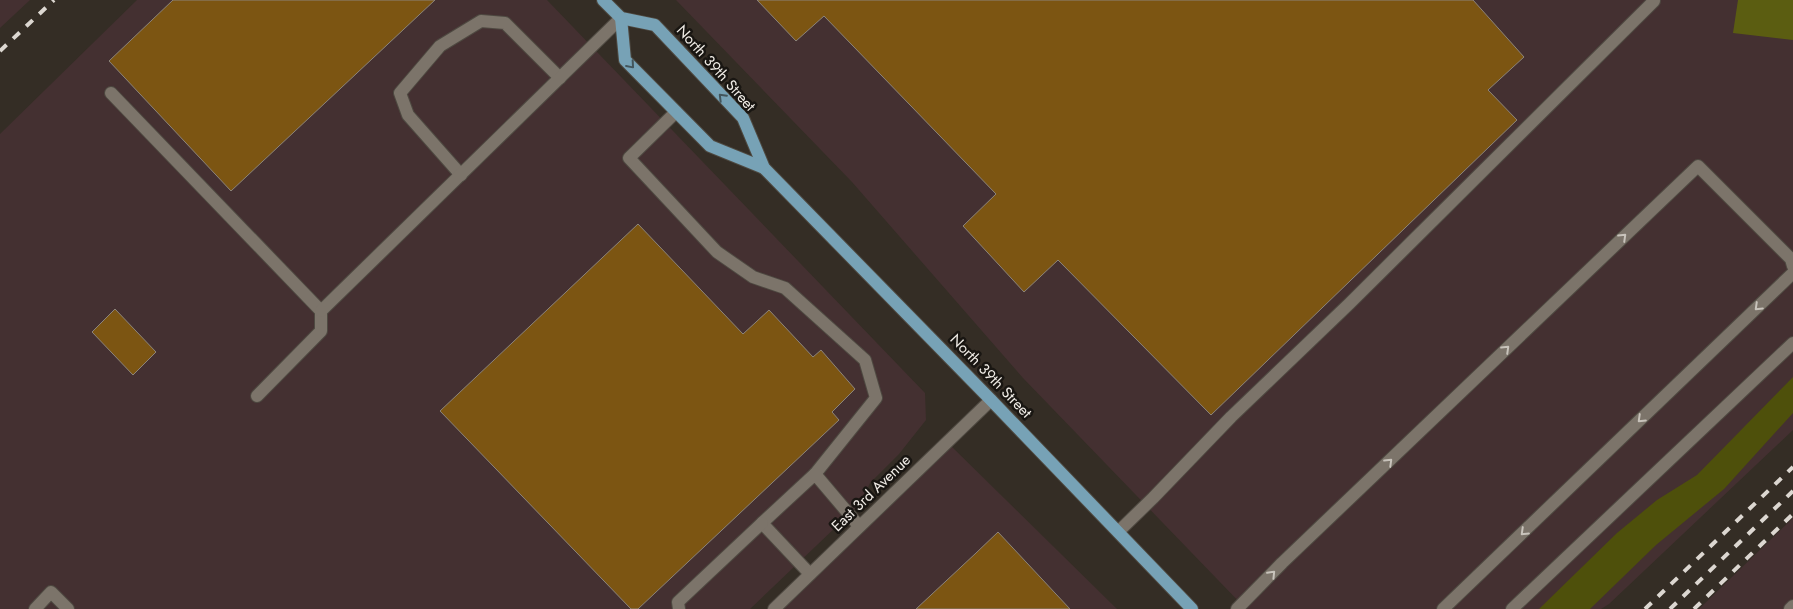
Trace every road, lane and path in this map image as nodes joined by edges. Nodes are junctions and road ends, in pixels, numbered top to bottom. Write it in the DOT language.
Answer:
graph roads {
  1 [pos="603,0"];
  2 [pos="1653,0"];
  3 [pos="621,18"];
  4 [pos="560,78"];
  5 [pos="111,93"];
  6 [pos="676,112"];
  7 [pos="764,168"];
  8 [pos="461,175"];
  9 [pos="1793,266"];
  10 [pos="1793,273"];
  11 [pos="321,311"];
  12 [pos="1793,342"];
  13 [pos="257,396"];
  14 [pos="991,400"];
  15 [pos="815,474"];
  16 [pos="762,522"];
  17 [pos="860,526"];
  18 [pos="1119,531"];
  19 [pos="810,574"];
  20 [pos="1793,606"];
  21 [pos="35,609"];
  22 [pos="68,609"];
  23 [pos="679,609"];
  24 [pos="774,609"];
  25 [pos="1192,609"];
  26 [pos="1238,609"];
  27 [pos="1443,609"];
  28 [pos="1512,609"];
  29 [pos="1790,609"];
  1 -- 3 [label="main road"];
  2 -- 18 [label="street"];
  3 -- 4 [label="street"];
  3 -- 6 [label="main road, North 39th Street, one-way"];
  7 -- 3 [label="main road, North 39th Street, one-way"];
  4 -- 8 [label="street"];
  4 -- 8 [label="street"];
  5 -- 11 [label="street"];
  6 -- 7 [label="main road, North 39th Street"];
  6 -- 15 [label="street"];
  7 -- 14 [label="main road, North 39th Street"];
  8 -- 11 [label="street"];
  26 -- 9 [label="street, one-way"];
  10 -- 27 [label="street, one-way"];
  11 -- 13 [label="street"];
  12 -- 28 [label="street"];
  14 -- 17 [label="street, East 3rd Avenue"];
  14 -- 18 [label="main road, North 39th Street"];
  15 -- 16 [label="street"];
  15 -- 17 [label="street"];
  16 -- 19 [label="street"];
  16 -- 23 [label="street"];
  17 -- 19 [label="street, East 3rd Avenue"];
  18 -- 25 [label="main road, North 39th Street"];
  19 -- 24 [label="street, East 3rd Avenue"];
  20 -- 29 [label="street"];
  21 -- 22 [label="street"];
}
